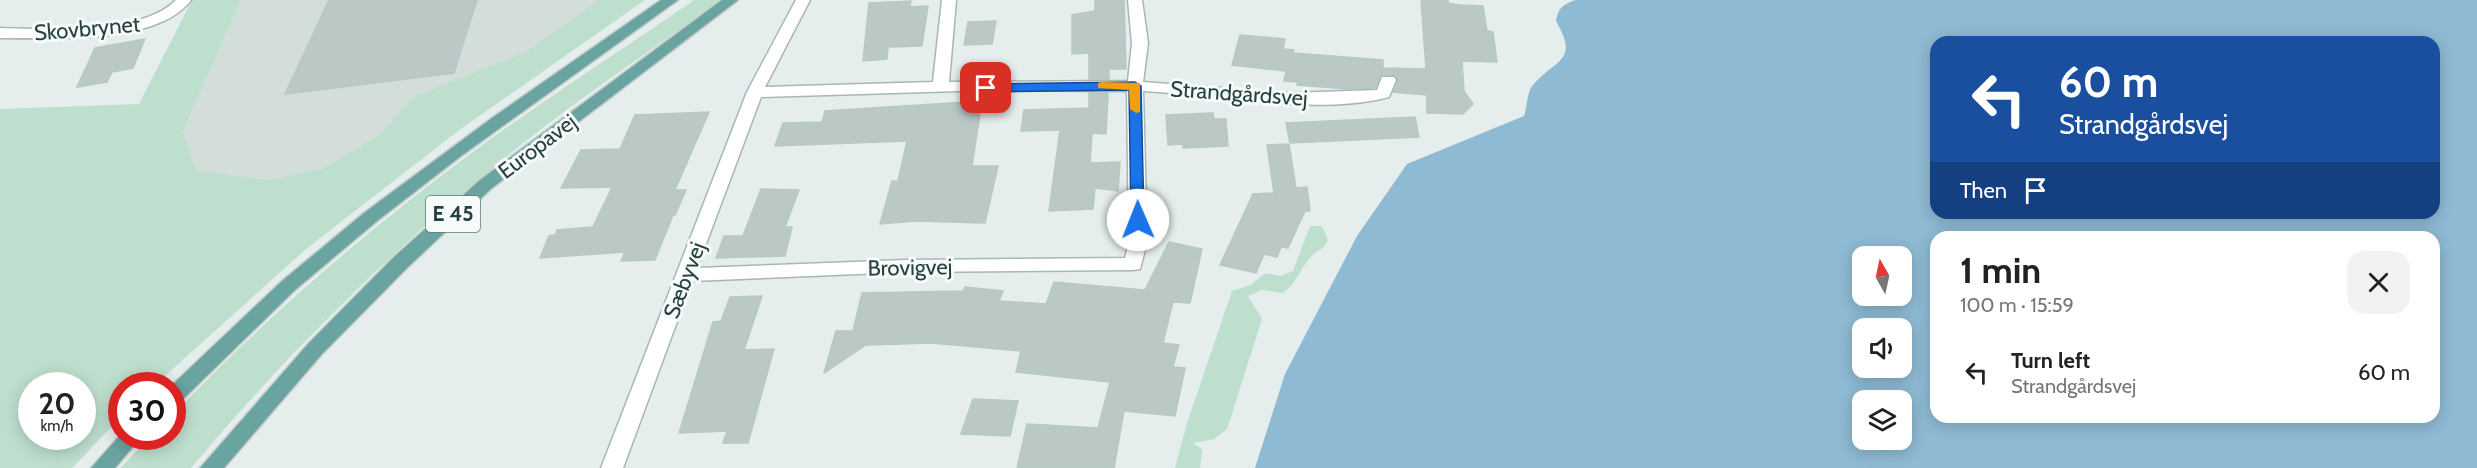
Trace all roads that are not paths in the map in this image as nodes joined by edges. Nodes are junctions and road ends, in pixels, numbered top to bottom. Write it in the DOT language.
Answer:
graph roads {
  1 [pos="184,0"];
  2 [pos="671,0"];
  3 [pos="732,0"];
  4 [pos="803,0"];
  5 [pos="949,0"];
  6 [pos="1135,0"];
  7 [pos="0,33"];
  8 [pos="1389,80"];
  9 [pos="1135,86"];
  10 [pos="940,89"];
  11 [pos="755,92"];
  12 [pos="686,275"];
  13 [pos="186,383"];
  14 [pos="119,450"];
  15 [pos="102,468"];
  16 [pos="211,468"];
  17 [pos="612,468"];
  1 -- 7 [label="street, Skovbrynet"];
  2 -- 13 [label="main road, Europavej / E 45"];
  3 -- 16 [label="main road, Europavej / E 45"];
  4 -- 11 [label="street, Sæbyvej"];
  5 -- 10 [label="street"];
  6 -- 9 [label="street"];
  8 -- 9 [label="street, Strandgårdsvej"];
  9 -- 10 [label="street, Strandgårdsvej"];
  9 -- 12 [label="street, Brovigvej"];
  10 -- 11 [label="street, Strandgårdsvej"];
  11 -- 12 [label="street, Sæbyvej"];
  12 -- 17 [label="street, Sæbyvej"];
  14 -- 15 [label="main road"];
}
